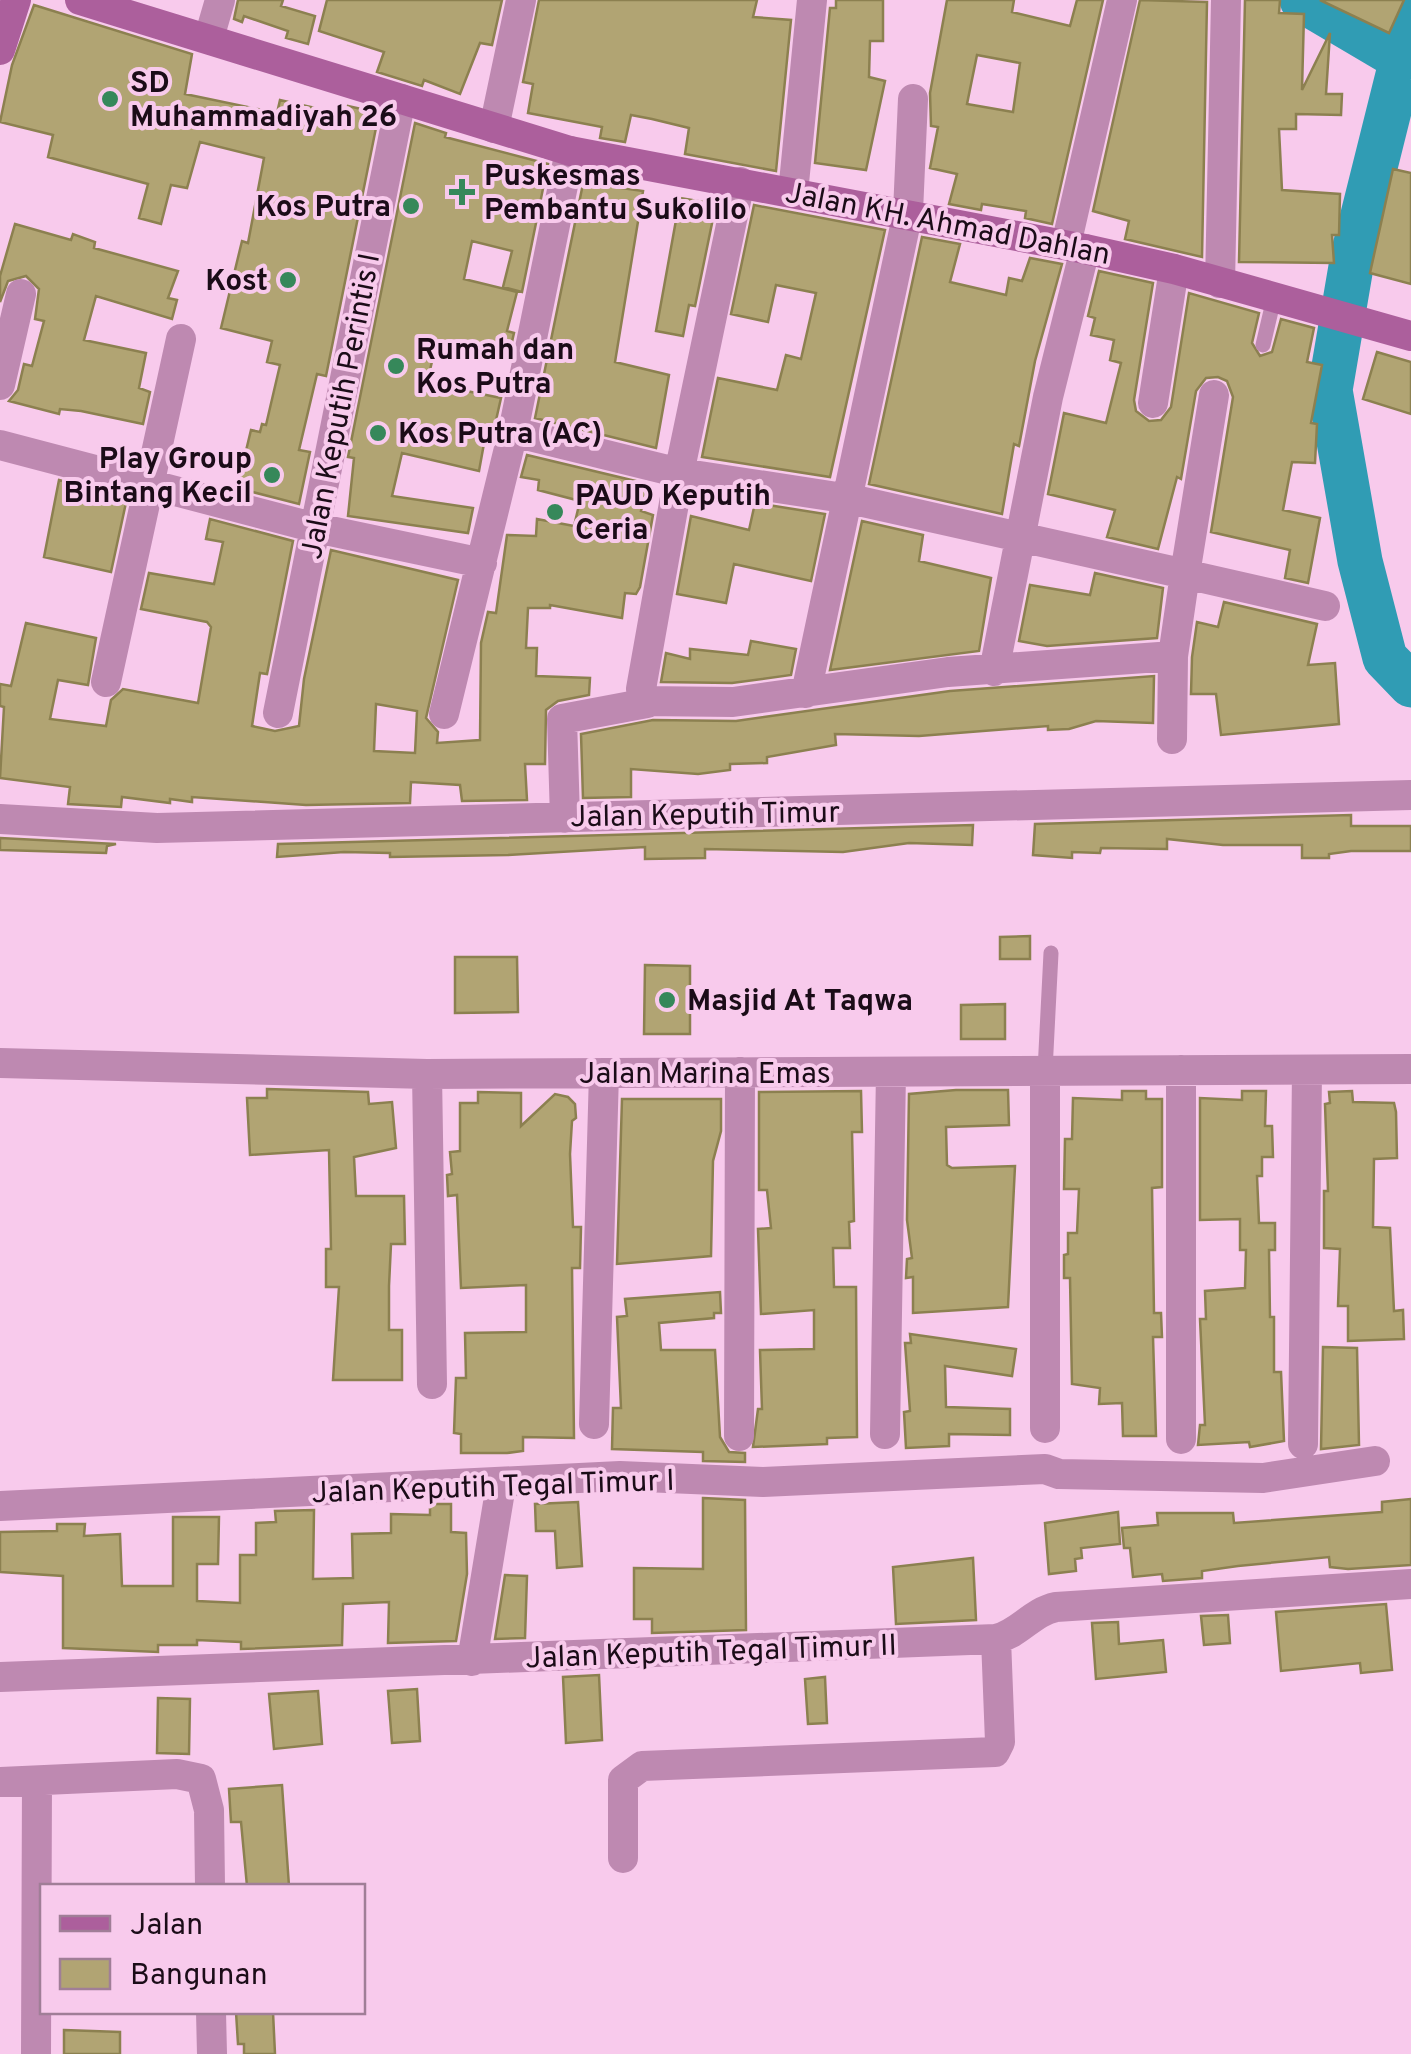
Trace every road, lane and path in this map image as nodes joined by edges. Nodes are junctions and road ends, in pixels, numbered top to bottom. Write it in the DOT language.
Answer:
graph roads {
  1 [pos="16,0"];
  2 [pos="80,0"];
  3 [pos="220,0"];
  4 [pos="521,0"];
  5 [pos="812,0"];
  6 [pos="1122,0"];
  7 [pos="1226,0"];
  8 [pos="209,38"];
  9 [pos="0,50"];
  10 [pos="400,99"];
  11 [pos="913,100"];
  12 [pos="494,128"];
  13 [pos="570,151"];
  14 [pos="740,182"];
  15 [pos="793,193"];
  16 [pos="908,212"];
  17 [pos="1076,247"];
  18 [pos="1174,269"];
  19 [pos="1220,283"];
  20 [pos="20,294"];
  21 [pos="1274,298"];
  22 [pos="1398,333"];
  23 [pos="181,339"];
  24 [pos="1263,345"];
  25 [pos="0,385"];
  26 [pos="1214,395"];
  27 [pos="1153,403"];
  28 [pos="513,432"];
  29 [pos="0,444"];
  30 [pos="680,473"];
  31 [pos="150,485"];
  32 [pos="850,499"];
  33 [pos="316,528"];
  34 [pos="1020,539"];
  35 [pos="482,563"];
  36 [pos="1185,574"];
  37 [pos="1325,606"];
  38 [pos="1173,656"];
  39 [pos="994,670"];
  40 [pos="106,682"];
  41 [pos="806,693"];
  42 [pos="644,696"];
  43 [pos="278,713"];
  44 [pos="444,714"];
  45 [pos="1172,739"];
  46 [pos="1411,795"];
  47 [pos="0,818"];
  48 [pos="565,818"];
  49 [pos="1051,953"];
  50 [pos="0,1063"];
  51 [pos="1411,1069"];
  52 [pos="1182,1070"];
  53 [pos="1307,1070"];
  54 [pos="1046,1071"];
  55 [pos="740,1072"];
  56 [pos="891,1072"];
  57 [pos="604,1073"];
  58 [pos="427,1074"];
  59 [pos="432,1384"];
  60 [pos="594,1424"];
  61 [pos="1045,1428"];
  62 [pos="885,1434"];
  63 [pos="740,1436"];
  64 [pos="1181,1438"];
  65 [pos="1303,1444"];
  66 [pos="1375,1461"];
  67 [pos="500,1485"];
  68 [pos="0,1506"];
  69 [pos="1411,1584"];
  70 [pos="996,1639"];
  71 [pos="472,1660"];
  72 [pos="0,1677"];
  73 [pos="38,1781"];
  74 [pos="0,1782"];
  75 [pos="623,1858"];
  76 [pos="210,1884"];
  77 [pos="211,2014"];
  78 [pos="36,2054"];
  79 [pos="212,2054"];
  1 -- 9 [label="street"];
  2 -- 8 [label="street, Jalan KH. Ahmad Dahlan"];
  3 -- 8 [label="street"];
  4 -- 12 [label="street"];
  5 -- 15 [label="street"];
  6 -- 17 [label="street"];
  7 -- 19 [label="street"];
  8 -- 10 [label="street, Jalan KH. Ahmad Dahlan"];
  10 -- 12 [label="street, Jalan KH. Ahmad Dahlan"];
  10 -- 33 [label="street, Jalan Keputih Perintis I"];
  11 -- 16 [label="street"];
  12 -- 13 [label="street, Jalan KH. Ahmad Dahlan"];
  13 -- 14 [label="street, Jalan KH. Ahmad Dahlan"];
  13 -- 28 [label="street"];
  14 -- 15 [label="street, Jalan KH. Ahmad Dahlan"];
  14 -- 30 [label="street"];
  15 -- 16 [label="street, Jalan KH. Ahmad Dahlan"];
  16 -- 17 [label="street, Jalan KH. Ahmad Dahlan"];
  16 -- 32 [label="street"];
  17 -- 18 [label="street, Jalan KH. Ahmad Dahlan"];
  17 -- 34 [label="street"];
  18 -- 19 [label="street, Jalan KH. Ahmad Dahlan"];
  18 -- 27 [label="street"];
  19 -- 21 [label="street, Jalan KH. Ahmad Dahlan"];
  20 -- 25 [label="street"];
  21 -- 22 [label="street, Jalan KH. Ahmad Dahlan"];
  21 -- 24 [label="lane"];
  23 -- 31 [label="street"];
  26 -- 36 [label="street"];
  28 -- 30 [label="street"];
  28 -- 35 [label="street"];
  29 -- 31 [label="street"];
  30 -- 32 [label="street"];
  30 -- 42 [label="street"];
  31 -- 33 [label="street"];
  31 -- 40 [label="street"];
  32 -- 34 [label="street"];
  32 -- 41 [label="street"];
  33 -- 35 [label="street"];
  33 -- 43 [label="street, Jalan Keputih Perintis I"];
  34 -- 36 [label="street"];
  34 -- 39 [label="street"];
  35 -- 44 [label="street"];
  36 -- 37 [label="street"];
  36 -- 38 [label="street"];
  38 -- 39 [label="street"];
  38 -- 45 [label="street"];
  39 -- 41 [label="street"];
  41 -- 42 [label="street"];
  42 -- 48 [label="street"];
  46 -- 48 [label="street, Jalan Keputih Timur"];
  47 -- 48 [label="street, Jalan Keputih Timur"];
  49 -- 54 [label="lane"];
  50 -- 58 [label="street, Jalan Marina Emas"];
  51 -- 53 [label="street, Jalan Marina Emas"];
  52 -- 53 [label="street, Jalan Marina Emas"];
  52 -- 54 [label="street, Jalan Marina Emas"];
  52 -- 64 [label="street"];
  53 -- 65 [label="street"];
  54 -- 56 [label="street, Jalan Marina Emas"];
  54 -- 61 [label="street"];
  55 -- 56 [label="street, Jalan Marina Emas"];
  55 -- 57 [label="street, Jalan Marina Emas"];
  55 -- 63 [label="street"];
  56 -- 62 [label="street"];
  57 -- 58 [label="street, Jalan Marina Emas"];
  57 -- 60 [label="street"];
  58 -- 59 [label="street"];
  66 -- 67 [label="street, Jalan Keputih Tegal Timur I"];
  67 -- 68 [label="street, Jalan Keputih Tegal Timur I"];
  67 -- 71 [label="street"];
  69 -- 70 [label="street"];
  70 -- 71 [label="street, Jalan Keputih Tegal Timur II"];
  70 -- 75 [label="street"];
  71 -- 72 [label="street, Jalan Keputih Tegal Timur II"];
  73 -- 74 [label="street"];
  73 -- 76 [label="street"];
  73 -- 78 [label="street"];
  77 -- 79 [label="street"];
}
